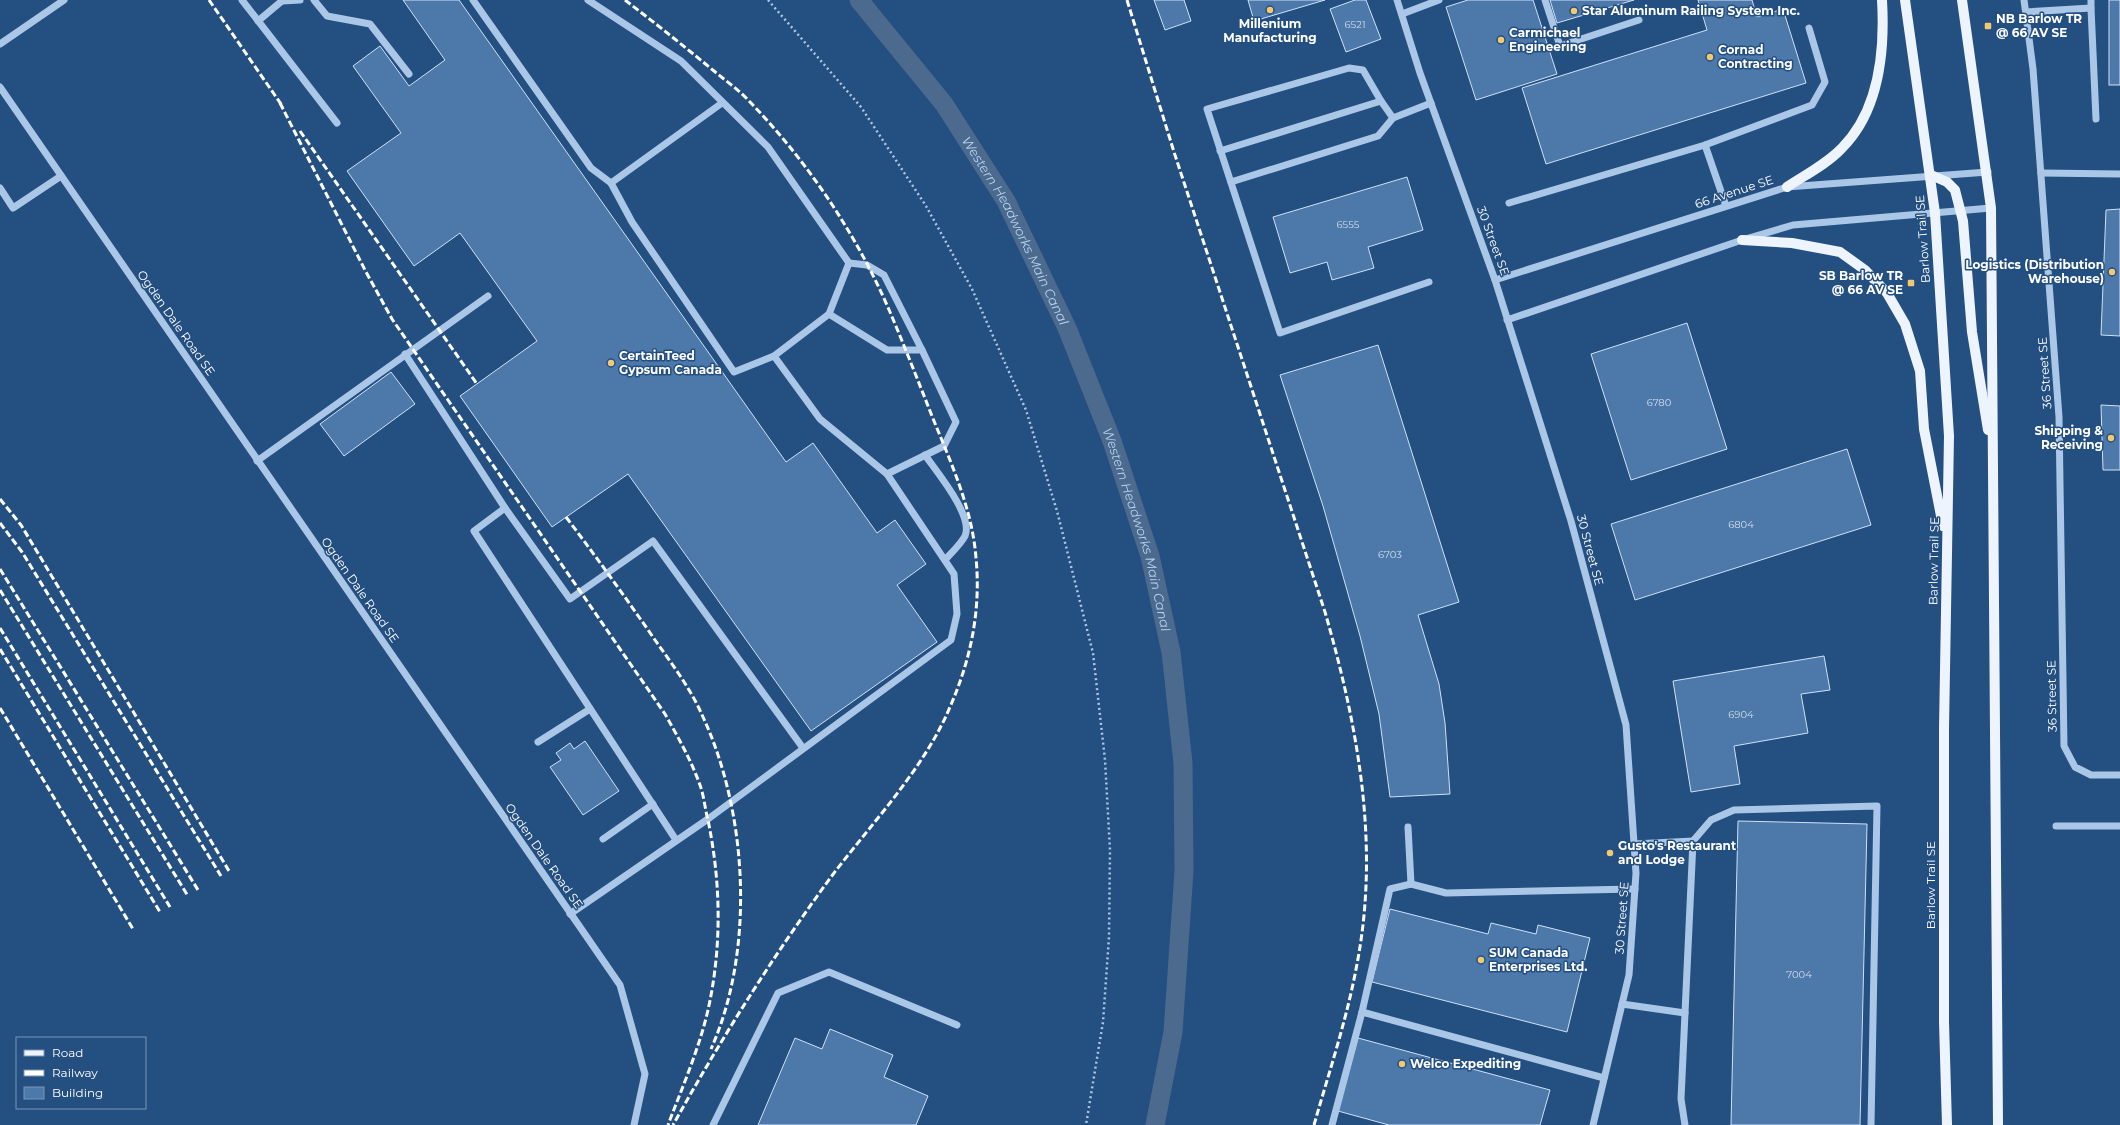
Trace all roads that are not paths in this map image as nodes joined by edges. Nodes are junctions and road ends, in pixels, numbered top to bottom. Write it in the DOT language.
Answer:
graph roads {
  1 [pos="64,0"];
  2 [pos="242,0"];
  3 [pos="300,0"];
  4 [pos="314,0"];
  5 [pos="473,0"];
  6 [pos="588,0"];
  7 [pos="1397,0"];
  8 [pos="1439,0"];
  9 [pos="1545,0"];
  10 [pos="1882,0"];
  11 [pos="1905,0"];
  12 [pos="1962,0"];
  13 [pos="2024,0"];
  14 [pos="282,1"];
  15 [pos="2091,4"];
  16 [pos="2026,12"];
  17 [pos="1402,14"];
  18 [pos="1639,20"];
  19 [pos="258,21"];
  20 [pos="1809,28"];
  21 [pos="0,44"];
  22 [pos="409,74"];
  23 [pos="0,87"];
  24 [pos="1381,101"];
  25 [pos="722,103"];
  26 [pos="1431,103"];
  27 [pos="1394,118"];
  28 [pos="2096,119"];
  29 [pos="337,123"];
  30 [pos="1705,145"];
  31 [pos="1220,151"];
  32 [pos="1988,172"];
  33 [pos="2041,173"];
  34 [pos="1932,174"];
  35 [pos="2120,174"];
  36 [pos="61,176"];
  37 [pos="1231,182"];
  38 [pos="611,183"];
  39 [pos="1787,187"];
  40 [pos="0,188"];
  41 [pos="1509,203"];
  42 [pos="1726,206"];
  43 [pos="1991,208"];
  44 [pos="1960,211"];
  45 [pos="1936,213"];
  46 [pos="1742,240"];
  47 [pos="849,263"];
  48 [pos="1495,280"];
  49 [pos="1429,282"];
  50 [pos="488,296"];
  51 [pos="830,314"];
  52 [pos="1507,320"];
  53 [pos="922,350"];
  54 [pos="405,354"];
  55 [pos="774,356"];
  56 [pos="925,455"];
  57 [pos="257,460"];
  58 [pos="1993,464"];
  59 [pos="887,474"];
  60 [pos="505,508"];
  61 [pos="1947,543"];
  62 [pos="945,560"];
  63 [pos="590,709"];
  64 [pos="538,742"];
  65 [pos="803,748"];
  66 [pos="2120,775"];
  67 [pos="653,804"];
  68 [pos="2056,826"];
  69 [pos="2120,826"];
  70 [pos="1408,827"];
  71 [pos="603,839"];
  72 [pos="676,840"];
  73 [pos="1693,841"];
  74 [pos="1634,844"];
  75 [pos="1411,884"];
  76 [pos="1635,889"];
  77 [pos="570,914"];
  78 [pos="1622,1004"];
  79 [pos="1362,1012"];
  80 [pos="1685,1013"];
  81 [pos="958,1025"];
  82 [pos="1604,1078"];
  83 [pos="634,1125"];
  84 [pos="714,1125"];
  85 [pos="1332,1125"];
  86 [pos="1593,1125"];
  87 [pos="1685,1125"];
  88 [pos="1871,1125"];
  89 [pos="1947,1125"];
  90 [pos="1998,1125"];
  1 -- 21 [label="street"];
  2 -- 19 [label="street"];
  3 -- 14 [label="street"];
  4 -- 22 [label="street"];
  5 -- 38 [label="street"];
  6 -- 25 [label="street"];
  7 -- 17 [label="street, 30 Street SE"];
  8 -- 17 [label="street"];
  9 -- 18 [label="street"];
  10 -- 39 [label="main road"];
  11 -- 34 [label="main road, Barlow Trail SE"];
  12 -- 32 [label="main road"];
  13 -- 16 [label="street, 36 Street SE"];
  14 -- 19 [label="street"];
  15 -- 16 [label="street"];
  15 -- 28 [label="street"];
  16 -- 33 [label="street, 36 Street SE"];
  17 -- 26 [label="street, 30 Street SE"];
  19 -- 29 [label="street"];
  20 -- 30 [label="street"];
  23 -- 36 [label="street, Ogden Dale Road SE"];
  24 -- 27 [label="street"];
  24 -- 31 [label="street"];
  24 -- 31 [label="street"];
  25 -- 38 [label="street"];
  25 -- 47 [label="street"];
  26 -- 27 [label="street"];
  26 -- 48 [label="street, 30 Street SE"];
  27 -- 37 [label="street"];
  30 -- 41 [label="street"];
  30 -- 42 [label="street"];
  31 -- 37 [label="street"];
  32 -- 34 [label="street, 66 Avenue SE"];
  32 -- 43 [label="main road"];
  33 -- 35 [label="street"];
  33 -- 66 [label="street, 36 Street SE"];
  34 -- 39 [label="street, 66 Avenue SE"];
  34 -- 44 [label="main road"];
  34 -- 45 [label="main road, Barlow Trail SE"];
  36 -- 40 [label="street"];
  36 -- 57 [label="street, Ogden Dale Road SE"];
  37 -- 49 [label="street"];
  38 -- 55 [label="street"];
  39 -- 42 [label="street, 66 Avenue SE"];
  42 -- 48 [label="street, 66 Avenue SE"];
  43 -- 44 [label="street"];
  43 -- 58 [label="main road"];
  44 -- 45 [label="street"];
  44 -- 58 [label="main road"];
  45 -- 46 [label="street"];
  45 -- 61 [label="main road, Barlow Trail SE"];
  46 -- 52 [label="street"];
  46 -- 61 [label="main road"];
  47 -- 51 [label="street"];
  47 -- 53 [label="street"];
  48 -- 52 [label="street, 30 Street SE"];
  50 -- 54 [label="street"];
  51 -- 53 [label="street"];
  51 -- 55 [label="street"];
  52 -- 74 [label="street, 30 Street SE"];
  53 -- 56 [label="street"];
  54 -- 57 [label="street"];
  54 -- 60 [label="street"];
  55 -- 59 [label="street"];
  56 -- 59 [label="street"];
  56 -- 62 [label="street"];
  57 -- 77 [label="street, Ogden Dale Road SE"];
  58 -- 90 [label="main road"];
  59 -- 62 [label="street"];
  60 -- 63 [label="street"];
  60 -- 65 [label="street"];
  61 -- 89 [label="main road, Barlow Trail SE"];
  62 -- 65 [label="street"];
  63 -- 64 [label="street"];
  63 -- 67 [label="street"];
  65 -- 72 [label="street"];
  67 -- 71 [label="street"];
  67 -- 72 [label="street"];
  68 -- 69 [label="street"];
  70 -- 75 [label="street"];
  72 -- 77 [label="street"];
  73 -- 74 [label="street"];
  73 -- 80 [label="street"];
  73 -- 88 [label="street"];
  74 -- 76 [label="street, 30 Street SE"];
  75 -- 76 [label="street"];
  75 -- 79 [label="street"];
  76 -- 78 [label="street, 30 Street SE"];
  77 -- 83 [label="street, Ogden Dale Road SE"];
  78 -- 80 [label="street"];
  78 -- 82 [label="street, 30 Street SE"];
  79 -- 82 [label="street"];
  79 -- 85 [label="street"];
  80 -- 87 [label="street"];
  81 -- 84 [label="street"];
  82 -- 86 [label="street, 30 Street SE"];
}
